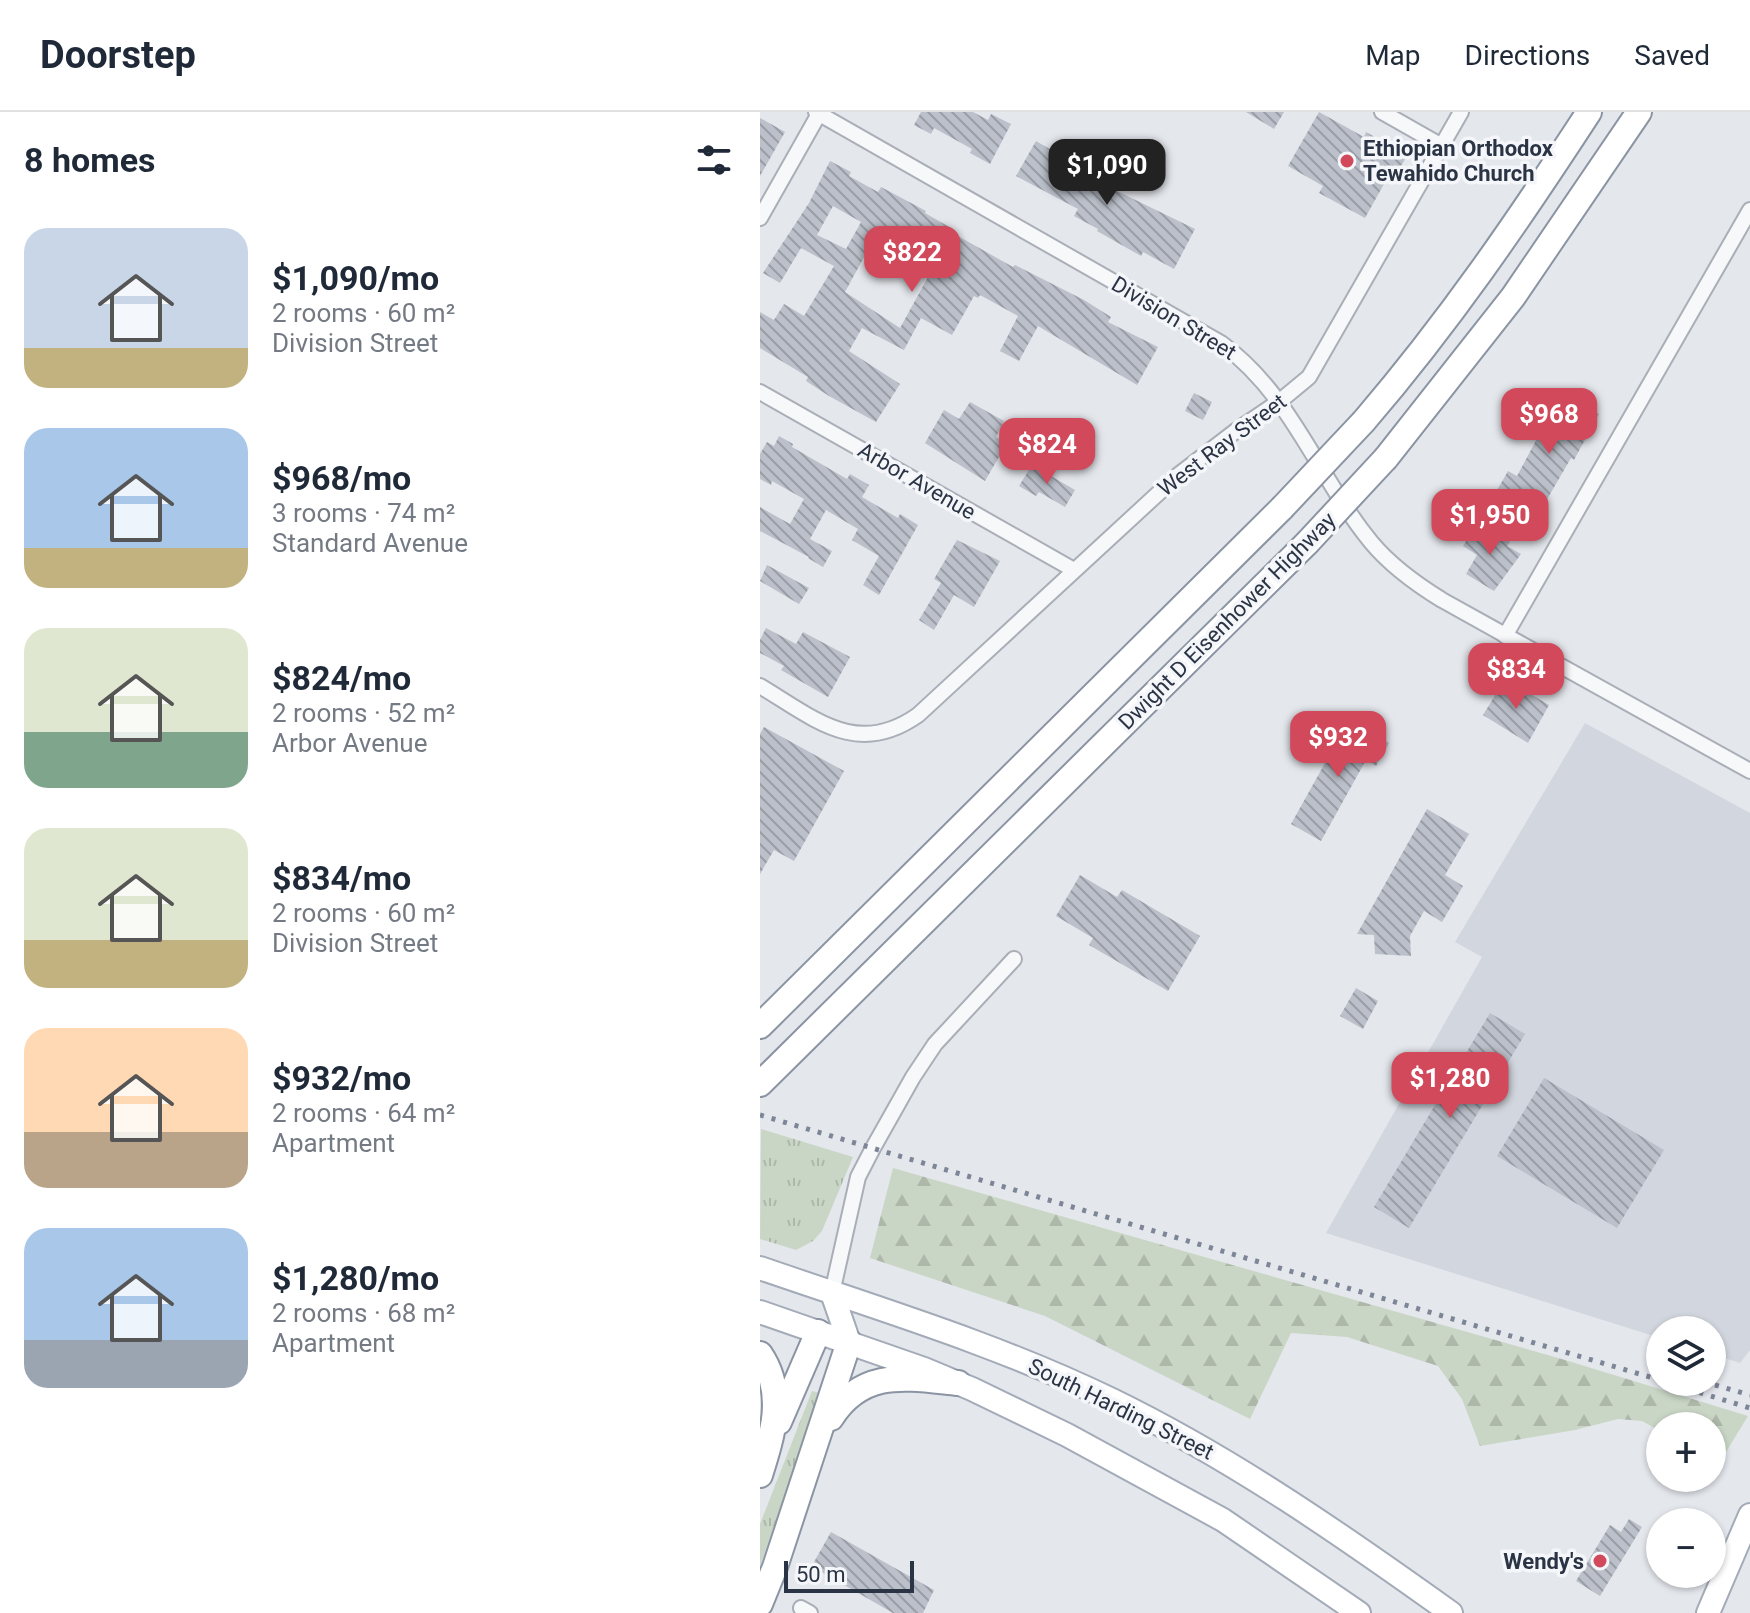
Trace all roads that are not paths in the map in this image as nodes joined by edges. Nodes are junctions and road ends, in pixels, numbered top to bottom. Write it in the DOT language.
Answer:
graph roads {
  1 [pos="1382,112"];
  2 [pos="1461,112"];
  3 [pos="1589,112"];
  4 [pos="1639,112"];
  5 [pos="819,113"];
  6 [pos="1442,146"];
  7 [pos="1750,210"];
  8 [pos="760,218"];
  9 [pos="760,392"];
  10 [pos="1280,401"];
  11 [pos="1074,570"];
  12 [pos="1505,636"];
  13 [pos="760,686"];
  14 [pos="1750,771"];
  15 [pos="1014,959"];
  16 [pos="760,1026"];
  17 [pos="760,1084"];
  18 [pos="760,1268"];
  19 [pos="832,1293"];
  20 [pos="760,1312"];
  21 [pos="818,1332"];
  22 [pos="849,1342"];
  23 [pos="760,1354"];
  24 [pos="958,1383"];
  25 [pos="821,1434"];
  26 [pos="772,1439"];
  27 [pos="760,1475"];
  28 [pos="1750,1515"];
  29 [pos="760,1604"];
  30 [pos="1359,1613"];
  31 [pos="1451,1613"];
  32 [pos="1708,1613"];
  1 -- 6 [label="street"];
  2 -- 6 [label="street, West Ray Street"];
  3 -- 16 [label="highway, Dwight D Eisenhower Highway, bridge"];
  4 -- 17 [label="highway, Dwight D Eisenhower Highway, bridge"];
  5 -- 8 [label="street"];
  5 -- 10 [label="street, Division Street"];
  6 -- 10 [label="street, West Ray Street"];
  7 -- 12 [label="street"];
  9 -- 11 [label="street, Arbor Avenue"];
  10 -- 11 [label="street, West Ray Street"];
  10 -- 12 [label="street, Division Street"];
  11 -- 13 [label="street, West Ray Street"];
  12 -- 14 [label="street, Division Street"];
  15 -- 19 [label="street"];
  18 -- 19 [label="main road, South Harding Street"];
  19 -- 21 [label="main road"];
  19 -- 22 [label="main road"];
  19 -- 31 [label="main road, South Harding Street"];
  20 -- 21 [label="main road"];
  21 -- 22 [label="main road"];
  21 -- 26 [label="highway"];
  22 -- 24 [label="main road"];
  22 -- 25 [label="highway"];
  23 -- 26 [label="highway"];
  24 -- 25 [label="highway"];
  24 -- 30 [label="main road"];
  25 -- 29 [label="highway"];
  26 -- 27 [label="highway"];
  28 -- 32 [label="main road"];
}
